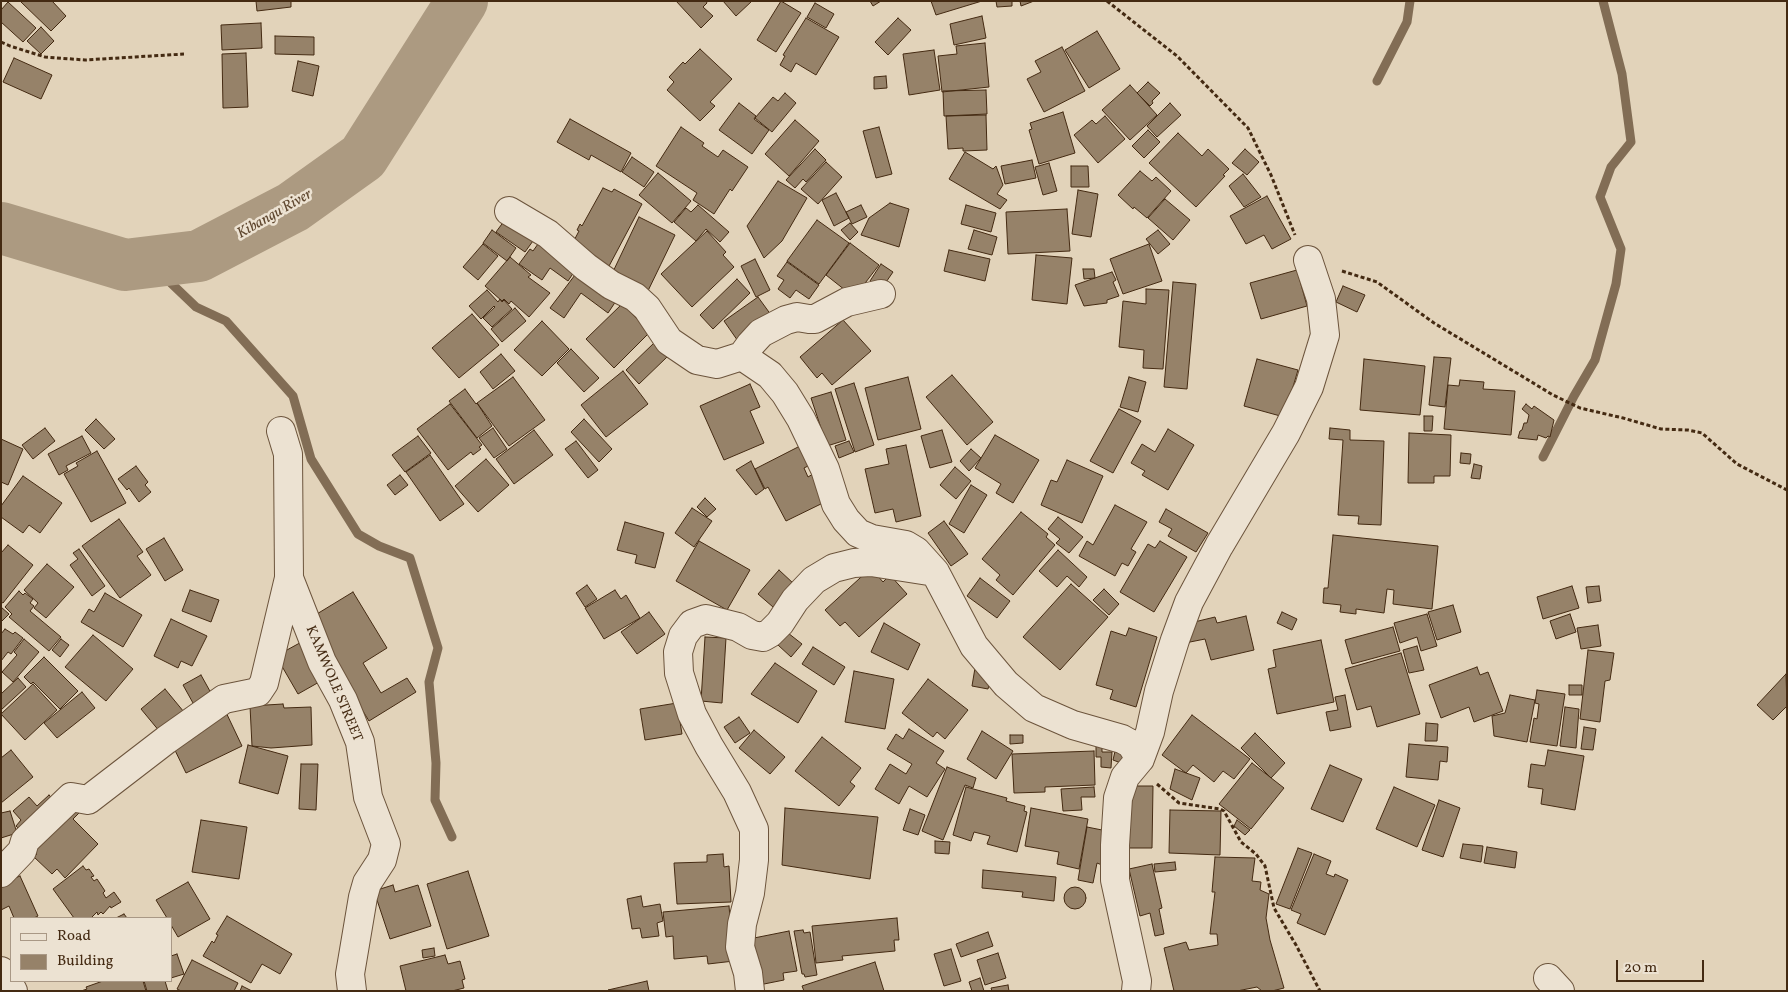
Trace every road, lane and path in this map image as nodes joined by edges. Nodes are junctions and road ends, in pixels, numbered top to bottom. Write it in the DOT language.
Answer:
graph roads {
  1 [pos="1107,1"];
  2 [pos="1,42"];
  3 [pos="184,54"];
  4 [pos="509,211"];
  5 [pos="1308,260"];
  6 [pos="881,294"];
  7 [pos="742,356"];
  8 [pos="281,431"];
  9 [pos="1787,490"];
  10 [pos="936,572"];
  11 [pos="289,578"];
  12 [pos="1140,759"];
  13 [pos="1,873"];
  14 [pos="1,971"];
  15 [pos="13,991"];
  16 [pos="352,991"];
  17 [pos="750,991"];
  18 [pos="1136,991"];
  19 [pos="1320,991"];
  1 -- 5 [label="path"];
  2 -- 3 [label="path"];
  4 -- 7 [label="street"];
  5 -- 9 [label="path"];
  5 -- 12 [label="street"];
  6 -- 7 [label="street"];
  7 -- 10 [label="street"];
  8 -- 11 [label="street, KAMWOLE STREET"];
  10 -- 12 [label="street"];
  10 -- 17 [label="street"];
  11 -- 13 [label="street"];
  11 -- 16 [label="street, KAMWOLE STREET"];
  12 -- 18 [label="street"];
  12 -- 19 [label="path"];
  14 -- 15 [label="street"];
}
